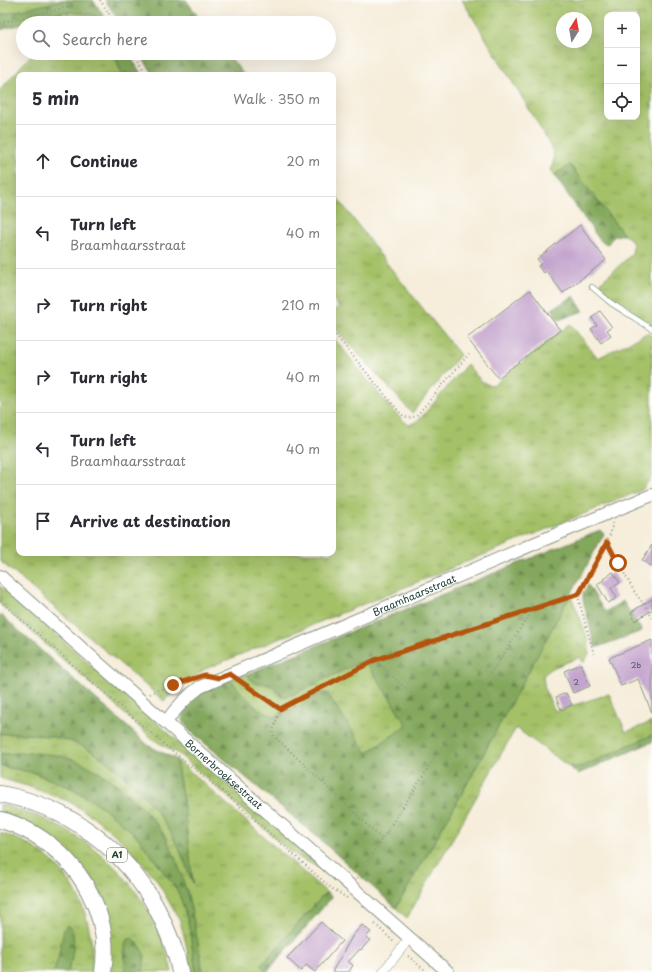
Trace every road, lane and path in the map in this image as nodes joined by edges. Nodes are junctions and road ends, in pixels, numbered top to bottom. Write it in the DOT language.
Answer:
graph roads {
  1 [pos="69,0"];
  2 [pos="100,0"];
  3 [pos="29,16"];
  4 [pos="110,16"];
  5 [pos="16,19"];
  6 [pos="0,23"];
  7 [pos="138,60"];
  8 [pos="146,72"];
  9 [pos="592,287"];
  10 [pos="652,329"];
  11 [pos="336,336"];
  12 [pos="469,354"];
  13 [pos="652,495"];
  14 [pos="609,513"];
  15 [pos="607,542"];
  16 [pos="0,576"];
  17 [pos="579,594"];
  18 [pos="0,601"];
  19 [pos="534,608"];
  20 [pos="652,618"];
  21 [pos="594,654"];
  22 [pos="375,660"];
  23 [pos="230,674"];
  24 [pos="192,679"];
  25 [pos="203,698"];
  26 [pos="142,701"];
  27 [pos="280,709"];
  28 [pos="130,715"];
  29 [pos="166,722"];
  30 [pos="452,732"];
  31 [pos="183,737"];
  32 [pos="171,750"];
  33 [pos="0,794"];
  34 [pos="0,820"];
  35 [pos="382,839"];
  36 [pos="351,886"];
  37 [pos="348,899"];
  38 [pos="373,922"];
  39 [pos="409,938"];
  40 [pos="401,949"];
  41 [pos="103,972"];
  42 [pos="180,972"];
  43 [pos="383,972"];
  44 [pos="427,972"];
  45 [pos="448,972"];
  1 -- 3 [label="path"];
  2 -- 4 [label="path"];
  5 -- 6 [label="path"];
  7 -- 8 [label="path"];
  9 -- 10 [label="lane"];
  11 -- 12 [label="path"];
  13 -- 14 [label="main road, Braamhaarsstraat"];
  14 -- 15 [label="path"];
  14 -- 23 [label="main road, Braamhaarsstraat"];
  15 -- 17 [label="path"];
  15 -- 20 [label="path"];
  16 -- 26 [label="main road, Bornerbroeksestraat"];
  17 -- 19 [label="path"];
  17 -- 21 [label="path"];
  18 -- 28 [label="path, Bornerbroeksestraat"];
  19 -- 22 [label="path"];
  19 -- 30 [label="path"];
  22 -- 27 [label="path"];
  22 -- 30 [label="path"];
  23 -- 27 [label="path"];
  23 -- 29 [label="main road, Braamhaarsstraat"];
  24 -- 26 [label="path"];
  25 -- 31 [label="path"];
  26 -- 28 [label="path"];
  26 -- 29 [label="main road, Bornerbroeksestraat"];
  27 -- 35 [label="path"];
  28 -- 32 [label="path, Bornerbroeksestraat"];
  29 -- 31 [label="main road, Bornerbroeksestraat"];
  30 -- 35 [label="path"];
  31 -- 32 [label="path"];
  31 -- 36 [label="main road, Bornerbroeksestraat"];
  32 -- 37 [label="path, Bornerbroeksestraat"];
  33 -- 42 [label="highway, A1"];
  34 -- 41 [label="highway"];
  35 -- 36 [label="path"];
  36 -- 39 [label="main road, Bornerbroeksestraat"];
  38 -- 40 [label="path"];
  39 -- 40 [label="street"];
  39 -- 45 [label="main road, Bornerbroeksestraat"];
  40 -- 43 [label="street"];
  40 -- 44 [label="path"];
}
